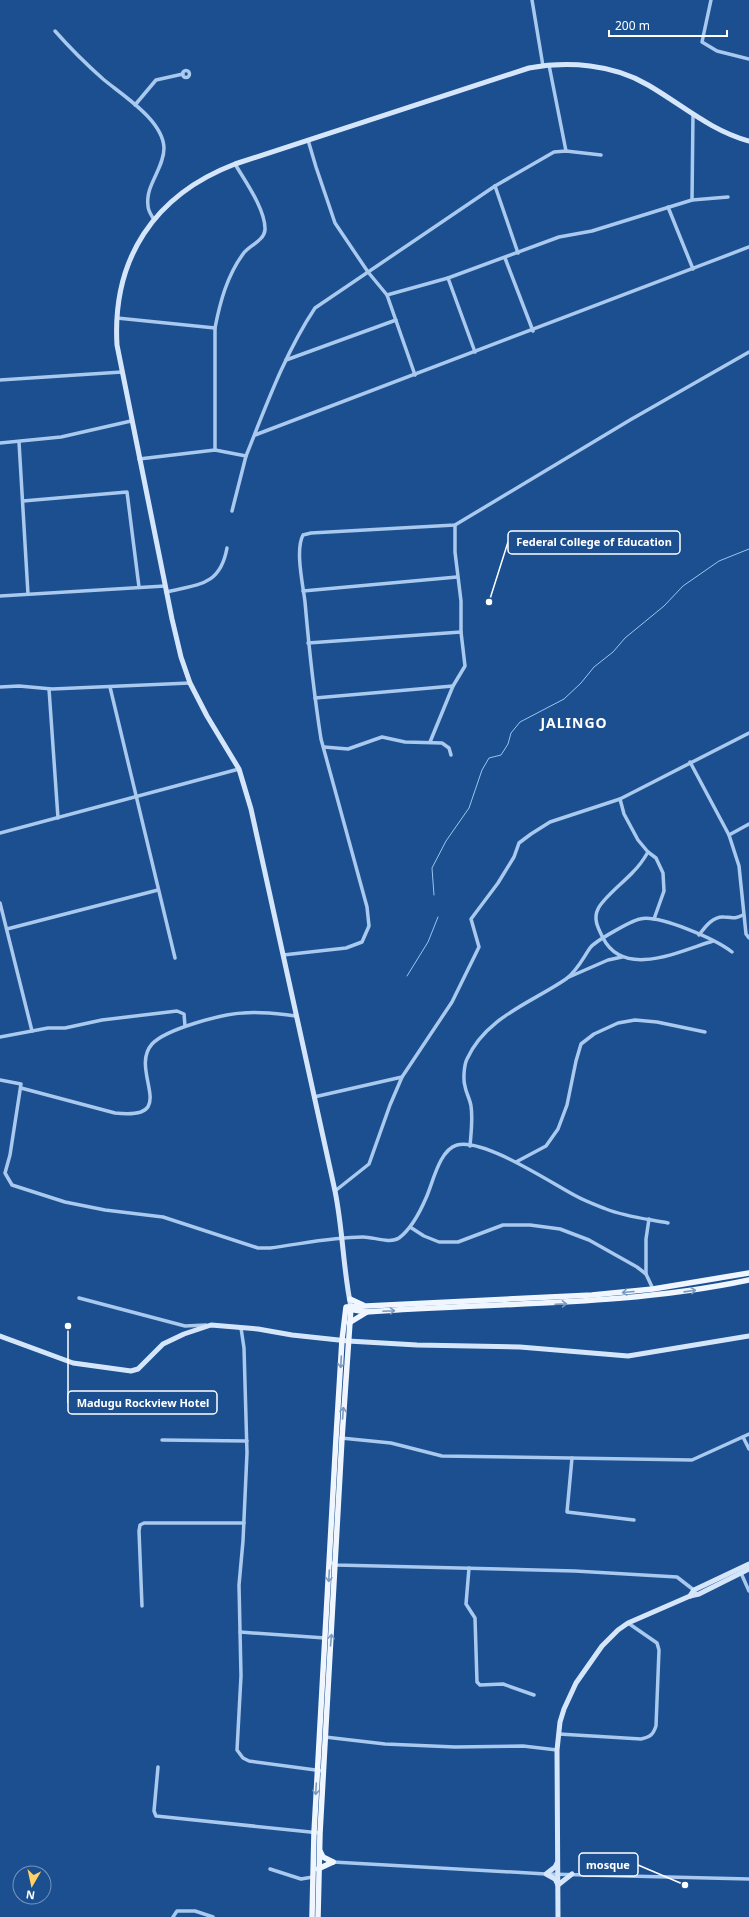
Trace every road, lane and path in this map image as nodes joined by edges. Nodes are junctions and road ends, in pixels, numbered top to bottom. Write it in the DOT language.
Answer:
graph roads {
  1 [pos="532,0"];
  2 [pos="711,0"];
  3 [pos="55,31"];
  4 [pos="749,59"];
  5 [pos="549,65"];
  6 [pos="543,66"];
  7 [pos="183,74"];
  8 [pos="135,105"];
  9 [pos="693,114"];
  10 [pos="308,140"];
  11 [pos="749,141"];
  12 [pos="566,151"];
  13 [pos="601,155"];
  14 [pos="235,164"];
  15 [pos="495,186"];
  16 [pos="728,197"];
  17 [pos="692,200"];
  18 [pos="668,207"];
  19 [pos="154,220"];
  20 [pos="749,247"];
  21 [pos="518,253"];
  22 [pos="505,258"];
  23 [pos="693,269"];
  24 [pos="368,272"];
  25 [pos="448,278"];
  26 [pos="387,295"];
  27 [pos="116,318"];
  28 [pos="396,320"];
  29 [pos="215,328"];
  30 [pos="533,331"];
  31 [pos="475,352"];
  32 [pos="749,352"];
  33 [pos="286,360"];
  34 [pos="122,372"];
  35 [pos="415,375"];
  36 [pos="0,380"];
  37 [pos="132,421"];
  38 [pos="254,436"];
  39 [pos="20,442"];
  40 [pos="0,443"];
  41 [pos="215,450"];
  42 [pos="246,456"];
  43 [pos="140,459"];
  44 [pos="23,501"];
  45 [pos="232,511"];
  46 [pos="455,525"];
  47 [pos="226,548"];
  48 [pos="457,576"];
  49 [pos="165,586"];
  50 [pos="140,587"];
  51 [pos="304,591"];
  52 [pos="166,592"];
  53 [pos="28,594"];
  54 [pos="0,596"];
  55 [pos="461,632"];
  56 [pos="308,643"];
  57 [pos="190,684"];
  58 [pos="452,686"];
  59 [pos="0,687"];
  60 [pos="110,687"];
  61 [pos="49,689"];
  62 [pos="315,698"];
  63 [pos="749,732"];
  64 [pos="430,742"];
  65 [pos="324,747"];
  66 [pos="450,755"];
  67 [pos="690,762"];
  68 [pos="239,769"];
  69 [pos="136,797"];
  70 [pos="620,798"];
  71 [pos="58,818"];
  72 [pos="749,824"];
  73 [pos="0,833"];
  74 [pos="730,835"];
  75 [pos="648,852"];
  76 [pos="158,890"];
  77 [pos="0,903"];
  78 [pos="743,915"];
  79 [pos="654,919"];
  80 [pos="7,929"];
  81 [pos="699,935"];
  82 [pos="603,938"];
  83 [pos="749,938"];
  84 [pos="713,941"];
  85 [pos="732,952"];
  86 [pos="283,955"];
  87 [pos="622,957"];
  88 [pos="175,958"];
  89 [pos="568,978"];
  90 [pos="296,1016"];
  91 [pos="185,1026"];
  92 [pos="32,1031"];
  93 [pos="705,1032"];
  94 [pos="0,1037"];
  95 [pos="402,1078"];
  96 [pos="0,1080"];
  97 [pos="21,1088"];
  98 [pos="314,1097"];
  99 [pos="470,1146"];
  100 [pos="516,1162"];
  101 [pos="335,1191"];
  102 [pos="649,1219"];
  103 [pos="668,1223"];
  104 [pos="410,1227"];
  105 [pos="343,1238"];
  106 [pos="749,1273"];
  107 [pos="646,1274"];
  108 [pos="749,1280"];
  109 [pos="653,1289"];
  110 [pos="349,1297"];
  111 [pos="79,1298"];
  112 [pos="348,1308"];
  113 [pos="367,1309"];
  114 [pos="349,1324"];
  115 [pos="211,1325"];
  116 [pos="241,1328"];
  117 [pos="0,1336"];
  118 [pos="749,1336"];
  119 [pos="345,1341"];
  120 [pos="749,1434"];
  121 [pos="743,1437"];
  122 [pos="339,1438"];
  123 [pos="162,1440"];
  124 [pos="247,1441"];
  125 [pos="749,1449"];
  126 [pos="572,1458"];
  127 [pos="634,1520"];
  128 [pos="244,1523"];
  129 [pos="330,1562"];
  130 [pos="749,1564"];
  131 [pos="336,1565"];
  132 [pos="469,1568"];
  133 [pos="749,1569"];
  134 [pos="741,1573"];
  135 [pos="694,1590"];
  136 [pos="749,1591"];
  137 [pos="699,1594"];
  138 [pos="690,1596"];
  139 [pos="142,1606"];
  140 [pos="628,1623"];
  141 [pos="240,1632"];
  142 [pos="325,1638"];
  143 [pos="534,1695"];
  144 [pos="558,1734"];
  145 [pos="325,1737"];
  146 [pos="557,1750"];
  147 [pos="158,1767"];
  148 [pos="320,1771"];
  149 [pos="317,1833"];
  150 [pos="320,1849"];
  151 [pos="316,1857"];
  152 [pos="333,1862"];
  153 [pos="557,1862"];
  154 [pos="270,1869"];
  155 [pos="318,1869"];
  156 [pos="557,1873"];
  157 [pos="546,1874"];
  158 [pos="572,1874"];
  159 [pos="313,1877"];
  160 [pos="749,1879"];
  161 [pos="558,1885"];
  162 [pos="174,1917"];
  163 [pos="213,1917"];
  164 [pos="312,1917"];
  165 [pos="318,1917"];
  166 [pos="558,1917"];
  1 -- 6 [label="street"];
  2 -- 4 [label="street"];
  3 -- 8 [label="street"];
  5 -- 6 [label="main road"];
  5 -- 9 [label="main road"];
  5 -- 12 [label="street"];
  6 -- 10 [label="main road"];
  7 -- 8 [label="street"];
  8 -- 19 [label="street"];
  9 -- 11 [label="main road"];
  9 -- 17 [label="street"];
  10 -- 14 [label="main road"];
  10 -- 24 [label="street"];
  12 -- 13 [label="street"];
  12 -- 15 [label="street"];
  14 -- 19 [label="main road"];
  14 -- 29 [label="street"];
  15 -- 21 [label="street"];
  15 -- 24 [label="street"];
  16 -- 17 [label="street"];
  17 -- 18 [label="street"];
  18 -- 21 [label="street"];
  18 -- 23 [label="street"];
  19 -- 27 [label="main road"];
  20 -- 23 [label="street"];
  21 -- 22 [label="street"];
  22 -- 25 [label="street"];
  22 -- 30 [label="street"];
  23 -- 30 [label="street"];
  24 -- 26 [label="street"];
  24 -- 33 [label="street"];
  25 -- 26 [label="street"];
  25 -- 31 [label="street"];
  26 -- 28 [label="street"];
  27 -- 29 [label="street"];
  27 -- 34 [label="main road"];
  28 -- 33 [label="street"];
  28 -- 35 [label="street"];
  29 -- 41 [label="street"];
  30 -- 31 [label="street"];
  31 -- 35 [label="street"];
  32 -- 46 [label="street"];
  33 -- 38 [label="street"];
  34 -- 36 [label="street"];
  34 -- 37 [label="main road"];
  35 -- 38 [label="street"];
  37 -- 39 [label="street"];
  37 -- 43 [label="main road"];
  38 -- 42 [label="street"];
  39 -- 40 [label="street"];
  39 -- 44 [label="street"];
  41 -- 42 [label="street"];
  41 -- 43 [label="street"];
  42 -- 45 [label="street"];
  43 -- 49 [label="main road"];
  44 -- 50 [label="street"];
  44 -- 53 [label="street"];
  46 -- 48 [label="street"];
  46 -- 51 [label="street"];
  47 -- 52 [label="street"];
  48 -- 51 [label="street"];
  48 -- 55 [label="street"];
  49 -- 50 [label="street"];
  49 -- 52 [label="main road"];
  50 -- 53 [label="street"];
  51 -- 56 [label="street"];
  52 -- 57 [label="main road"];
  53 -- 54 [label="street"];
  55 -- 56 [label="street"];
  55 -- 58 [label="street"];
  56 -- 62 [label="street"];
  57 -- 60 [label="street"];
  57 -- 68 [label="main road"];
  58 -- 62 [label="street"];
  58 -- 64 [label="street"];
  59 -- 61 [label="street"];
  60 -- 61 [label="street"];
  60 -- 69 [label="street"];
  61 -- 71 [label="street"];
  62 -- 65 [label="street"];
  63 -- 67 [label="street"];
  64 -- 65 [label="street"];
  64 -- 66 [label="street"];
  65 -- 86 [label="street"];
  67 -- 70 [label="street"];
  67 -- 74 [label="street"];
  68 -- 69 [label="street"];
  68 -- 86 [label="main road"];
  69 -- 71 [label="street"];
  69 -- 76 [label="street"];
  70 -- 75 [label="street"];
  70 -- 95 [label="street"];
  71 -- 73 [label="street"];
  72 -- 74 [label="street"];
  74 -- 78 [label="street"];
  75 -- 79 [label="street"];
  75 -- 82 [label="street"];
  76 -- 80 [label="street"];
  76 -- 88 [label="street"];
  77 -- 80 [label="street"];
  78 -- 81 [label="street"];
  78 -- 83 [label="street"];
  79 -- 81 [label="street"];
  79 -- 82 [label="street"];
  80 -- 92 [label="street"];
  81 -- 84 [label="street"];
  82 -- 87 [label="street"];
  82 -- 89 [label="street"];
  84 -- 85 [label="street"];
  84 -- 87 [label="street"];
  86 -- 90 [label="main road"];
  87 -- 89 [label="street"];
  89 -- 99 [label="street"];
  90 -- 91 [label="street"];
  90 -- 98 [label="main road"];
  91 -- 92 [label="street"];
  91 -- 97 [label="street"];
  92 -- 94 [label="street"];
  93 -- 100 [label="street"];
  95 -- 98 [label="street"];
  95 -- 101 [label="street"];
  96 -- 97 [label="street"];
  97 -- 105 [label="street"];
  98 -- 101 [label="main road"];
  99 -- 100 [label="street"];
  99 -- 104 [label="street"];
  100 -- 102 [label="street"];
  101 -- 105 [label="main road"];
  102 -- 103 [label="street"];
  102 -- 107 [label="street"];
  104 -- 105 [label="street"];
  104 -- 107 [label="street"];
  105 -- 110 [label="main road"];
  106 -- 109 [label="main road"];
  107 -- 109 [label="street"];
  113 -- 108 [label="main road, one-way"];
  109 -- 113 [label="main road, one-way"];
  110 -- 112 [label="main road"];
  110 -- 113 [label="main road"];
  111 -- 115 [label="street"];
  112 -- 113 [label="main road"];
  112 -- 114 [label="main road"];
  112 -- 119 [label="main road"];
  113 -- 114 [label="main road"];
  114 -- 119 [label="main road"];
  115 -- 116 [label="main road"];
  115 -- 117 [label="main road"];
  116 -- 119 [label="main road"];
  116 -- 124 [label="street"];
  118 -- 119 [label="main road"];
  119 -- 122 [label="main road"];
  120 -- 121 [label="street"];
  121 -- 125 [label="street"];
  121 -- 126 [label="street"];
  122 -- 126 [label="street"];
  122 -- 129 [label="main road"];
  122 -- 131 [label="main road"];
  123 -- 124 [label="street"];
  124 -- 128 [label="street"];
  126 -- 127 [label="street"];
  128 -- 139 [label="street"];
  128 -- 141 [label="street"];
  129 -- 131 [label="street"];
  129 -- 142 [label="main road, one-way"];
  130 -- 135 [label="main road"];
  131 -- 132 [label="street"];
  145 -- 131 [label="main road, one-way"];
  132 -- 135 [label="street"];
  132 -- 143 [label="street"];
  133 -- 134 [label="main road"];
  134 -- 136 [label="street"];
  134 -- 137 [label="main road"];
  135 -- 137 [label="street"];
  135 -- 138 [label="main road"];
  137 -- 138 [label="main road"];
  138 -- 140 [label="main road"];
  140 -- 144 [label="main road"];
  140 -- 144 [label="street"];
  141 -- 142 [label="street"];
  141 -- 148 [label="street"];
  142 -- 148 [label="main road"];
  144 -- 146 [label="main road"];
  145 -- 146 [label="street"];
  145 -- 148 [label="main road"];
  146 -- 153 [label="main road"];
  147 -- 149 [label="street"];
  148 -- 149 [label="main road"];
  149 -- 150 [label="main road"];
  149 -- 151 [label="main road"];
  150 -- 151 [label="main road"];
  150 -- 152 [label="main road"];
  151 -- 152 [label="street"];
  151 -- 155 [label="main road"];
  151 -- 159 [label="main road"];
  152 -- 155 [label="main road"];
  152 -- 157 [label="street"];
  153 -- 156 [label="main road"];
  153 -- 157 [label="main road"];
  154 -- 159 [label="street"];
  155 -- 165 [label="main road"];
  156 -- 157 [label="street"];
  156 -- 158 [label="street"];
  156 -- 161 [label="main road"];
  157 -- 161 [label="main road"];
  158 -- 160 [label="street"];
  158 -- 161 [label="main road"];
  159 -- 164 [label="main road"];
  161 -- 166 [label="main road"];
  162 -- 163 [label="street"];
}
